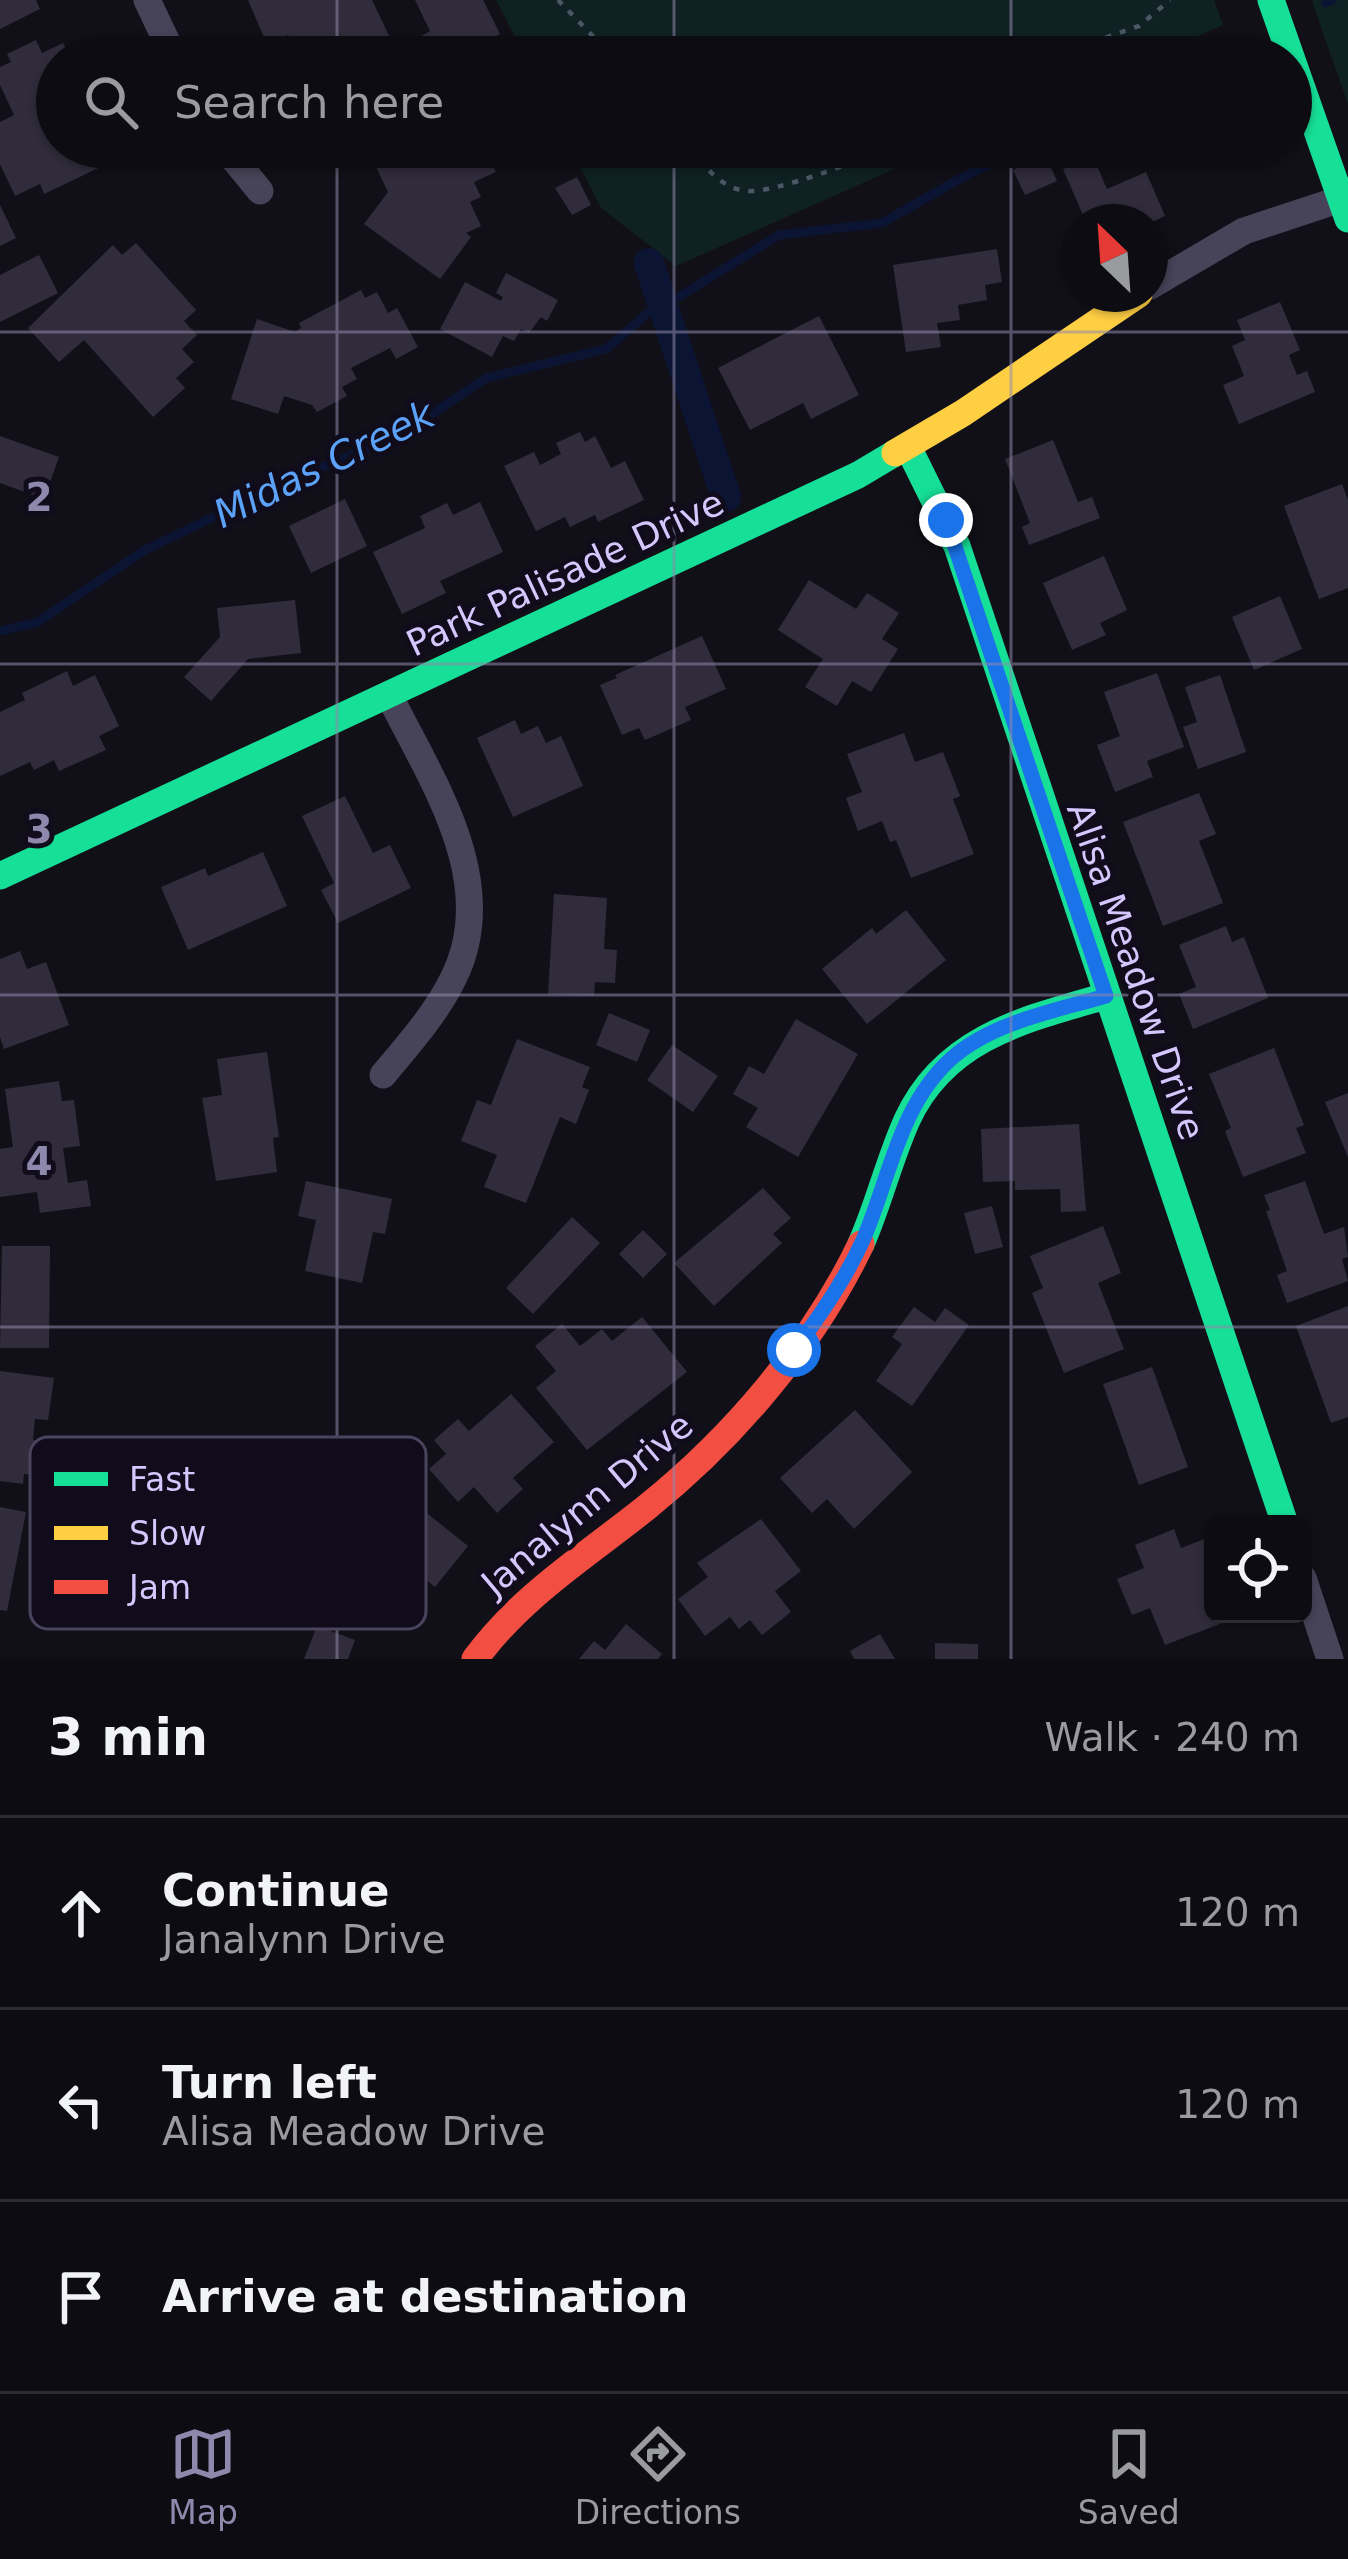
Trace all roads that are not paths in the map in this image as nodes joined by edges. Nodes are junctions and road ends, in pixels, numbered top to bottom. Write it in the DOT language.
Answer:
graph roads {
  1 [pos="147,0"];
  2 [pos="1271,0"];
  3 [pos="165,36"];
  4 [pos="1284,36"];
  5 [pos="1312,117"];
  6 [pos="241,168"];
  7 [pos="260,191"];
  8 [pos="1344,209"];
  9 [pos="1168,275"];
  10 [pos="1112,312"];
  11 [pos="908,447"];
  12 [pos="389,695"];
  13 [pos="0,876"];
  14 [pos="1106,996"];
  15 [pos="382,1075"];
  16 [pos="1282,1515"];
  17 [pos="1312,1605"];
  18 [pos="476,1659"];
  19 [pos="1330,1659"];
  1 -- 3 [label="street"];
  2 -- 4 [label="street"];
  5 -- 8 [label="street"];
  6 -- 7 [label="street"];
  8 -- 9 [label="street"];
  10 -- 11 [label="street, Park Palisade Drive"];
  11 -- 12 [label="street, Park Palisade Drive"];
  11 -- 14 [label="street, Alisa Meadow Drive"];
  12 -- 13 [label="street, Park Palisade Drive"];
  12 -- 15 [label="street"];
  14 -- 16 [label="street, Alisa Meadow Drive"];
  14 -- 18 [label="street, Janalynn Drive"];
  17 -- 19 [label="street"];
}
